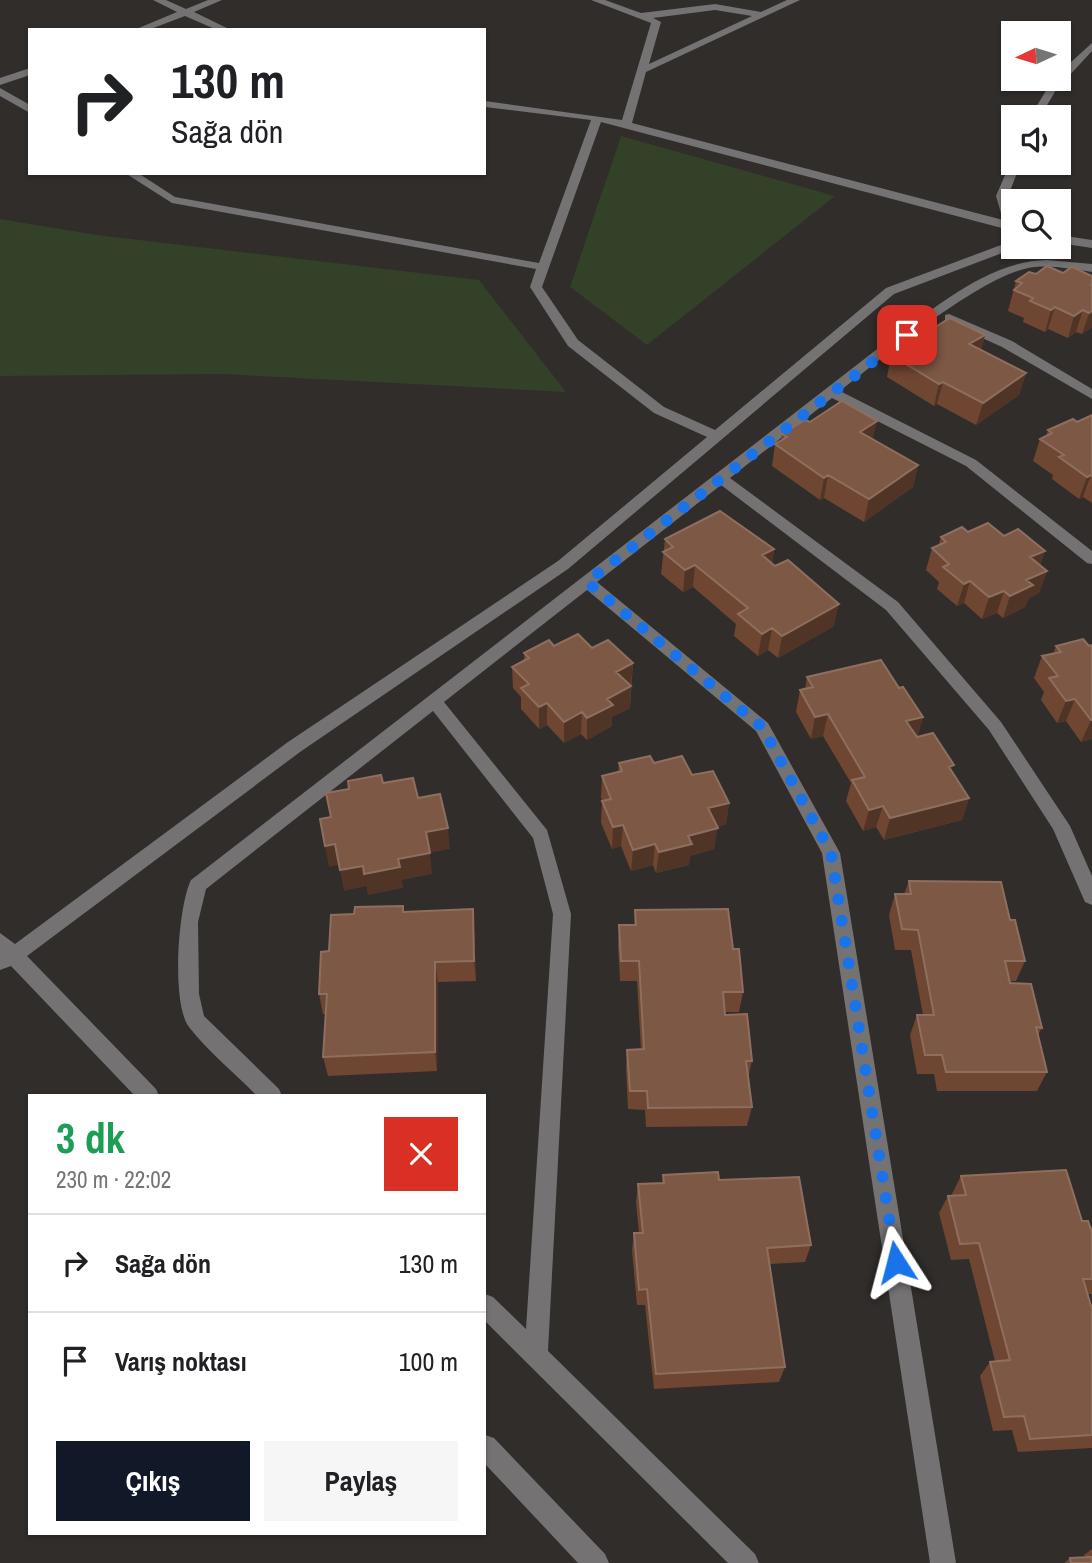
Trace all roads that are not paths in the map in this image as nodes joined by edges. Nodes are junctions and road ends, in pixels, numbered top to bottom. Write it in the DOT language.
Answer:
graph roads {
  1 [pos="158,0"];
  2 [pos="217,0"];
  3 [pos="596,0"];
  4 [pos="795,0"];
  5 [pos="186,12"];
  6 [pos="642,16"];
  7 [pos="762,16"];
  8 [pos="144,28"];
  9 [pos="222,28"];
  10 [pos="1092,46"];
  11 [pos="641,71"];
  12 [pos="28,72"];
  13 [pos="0,82"];
  14 [pos="0,91"];
  15 [pos="486,104"];
  16 [pos="1040,105"];
  17 [pos="28,109"];
  18 [pos="597,118"];
  19 [pos="626,124"];
  20 [pos="133,175"];
  21 [pos="1001,223"];
  22 [pos="1071,241"];
  23 [pos="1092,244"];
  24 [pos="1001,249"];
  25 [pos="543,268"];
  26 [pos="1092,268"];
  27 [pos="940,313"];
  28 [pos="831,392"];
  29 [pos="1092,395"];
  30 [pos="716,436"];
  31 [pos="720,478"];
  32 [pos="1092,559"];
  33 [pos="587,582"];
  34 [pos="434,701"];
  35 [pos="1092,897"];
  36 [pos="5,953"];
  37 [pos="147,1094"];
  38 [pos="270,1094"];
  39 [pos="486,1307"];
  40 [pos="536,1356"];
  41 [pos="486,1448"];
  42 [pos="596,1563"];
  43 [pos="746,1563"];
  44 [pos="943,1563"];
  1 -- 5 [label="street"];
  2 -- 5 [label="street"];
  3 -- 6 [label="street"];
  4 -- 7 [label="street"];
  5 -- 8 [label="street"];
  5 -- 9 [label="street"];
  6 -- 7 [label="street"];
  6 -- 11 [label="street"];
  7 -- 11 [label="street"];
  10 -- 16 [label="street"];
  11 -- 19 [label="street"];
  12 -- 13 [label="street"];
  14 -- 17 [label="street"];
  15 -- 18 [label="street"];
  18 -- 19 [label="street"];
  18 -- 25 [label="street"];
  19 -- 21 [label="street"];
  20 -- 25 [label="street"];
  22 -- 23 [label="street"];
  24 -- 30 [label="street"];
  25 -- 30 [label="street"];
  26 -- 27 [label="street"];
  27 -- 28 [label="street"];
  27 -- 29 [label="street"];
  28 -- 31 [label="street"];
  28 -- 32 [label="street"];
  30 -- 36 [label="street"];
  31 -- 33 [label="street"];
  31 -- 35 [label="street"];
  33 -- 34 [label="street"];
  33 -- 44 [label="street"];
  34 -- 38 [label="street"];
  34 -- 40 [label="street"];
  36 -- 37 [label="street"];
  39 -- 40 [label="street"];
  40 -- 43 [label="street"];
  41 -- 42 [label="street"];
}
